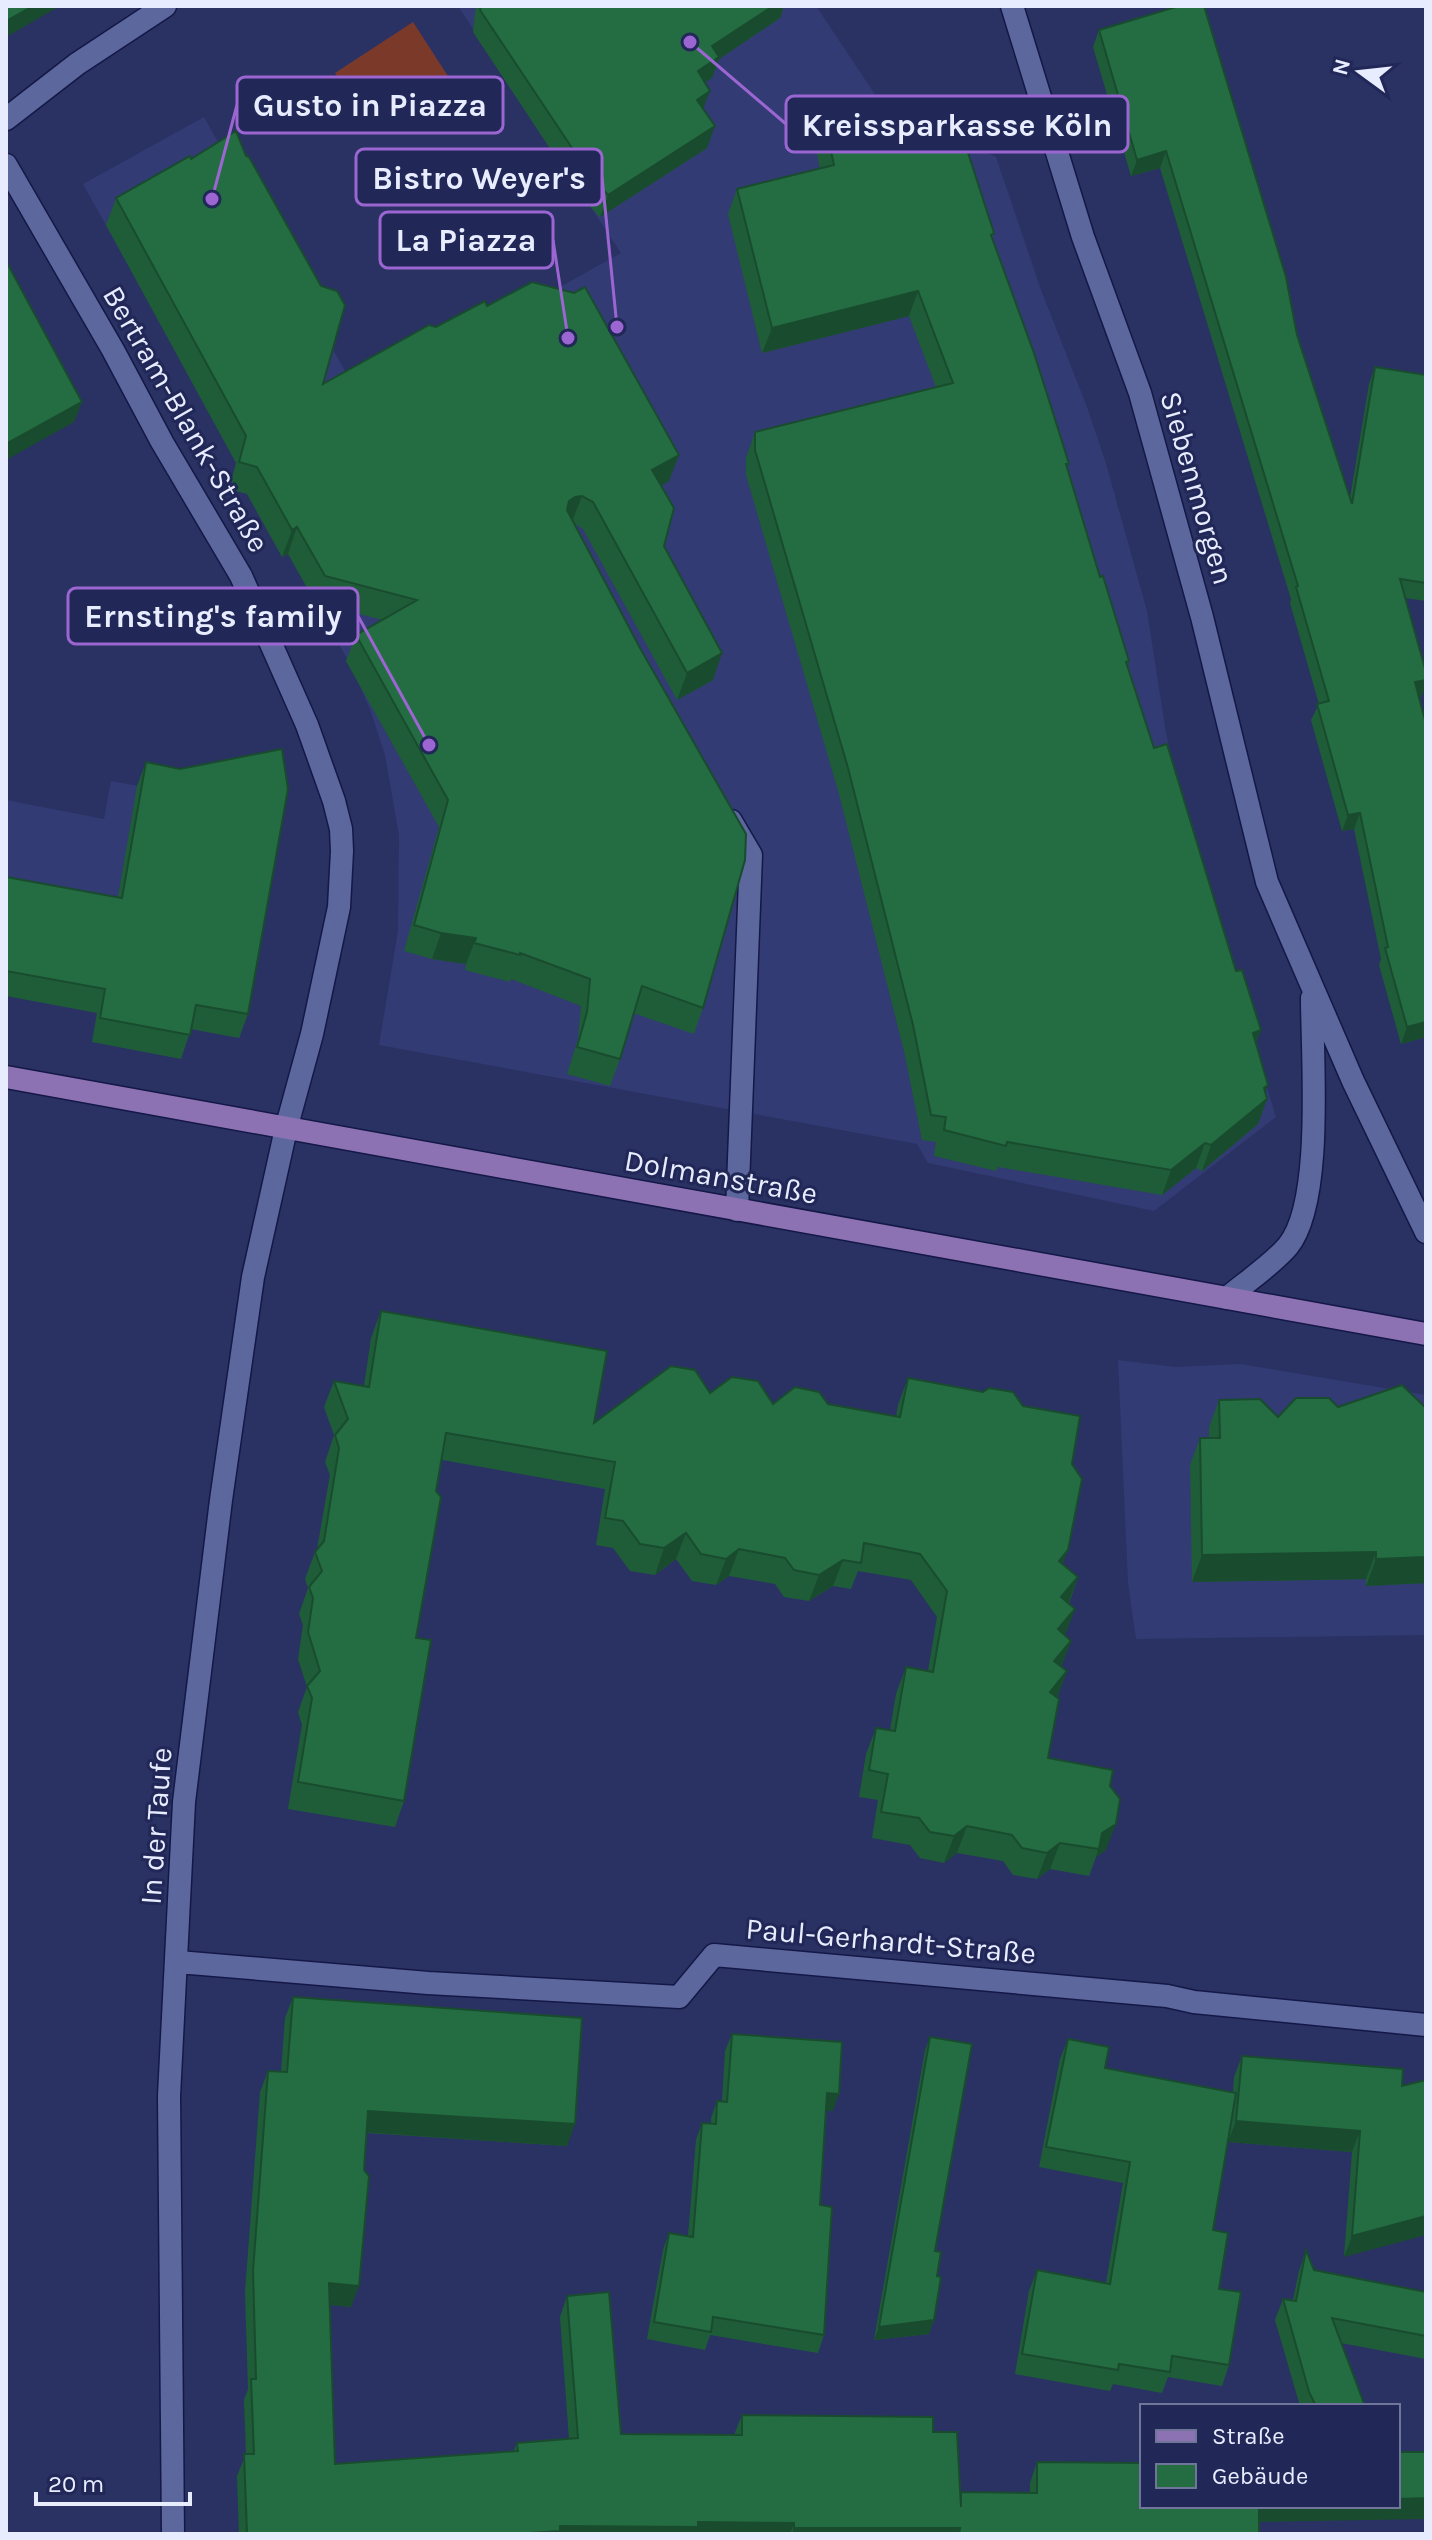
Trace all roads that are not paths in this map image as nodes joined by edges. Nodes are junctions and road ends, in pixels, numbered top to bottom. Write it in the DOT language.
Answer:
graph roads {
  1 [pos="165,6"];
  2 [pos="1012,6"];
  3 [pos="6,119"];
  4 [pos="6,165"];
  5 [pos="720,802"];
  6 [pos="1312,989"];
  7 [pos="6,1077"];
  8 [pos="286,1129"];
  9 [pos="737,1210"];
  10 [pos="1426,1232"];
  11 [pos="1227,1298"];
  12 [pos="1426,1334"];
  13 [pos="178,1962"];
  14 [pos="1426,2025"];
  15 [pos="173,2534"];
  1 -- 3 [label="street"];
  2 -- 6 [label="street, Siebenmorgen"];
  4 -- 8 [label="street, Bertram-Blank-Straße"];
  5 -- 9 [label="street"];
  6 -- 10 [label="street, Siebenmorgen"];
  6 -- 11 [label="street, Siebenmorgen"];
  7 -- 8 [label="main road, Dolmanstraße"];
  8 -- 9 [label="main road, Dolmanstraße"];
  8 -- 13 [label="street, In der Taufe"];
  9 -- 11 [label="main road, Dolmanstraße"];
  11 -- 12 [label="main road, Dolmanstraße"];
  13 -- 14 [label="street, Paul-Gerhardt-Straße"];
  13 -- 15 [label="street, In der Taufe"];
}
